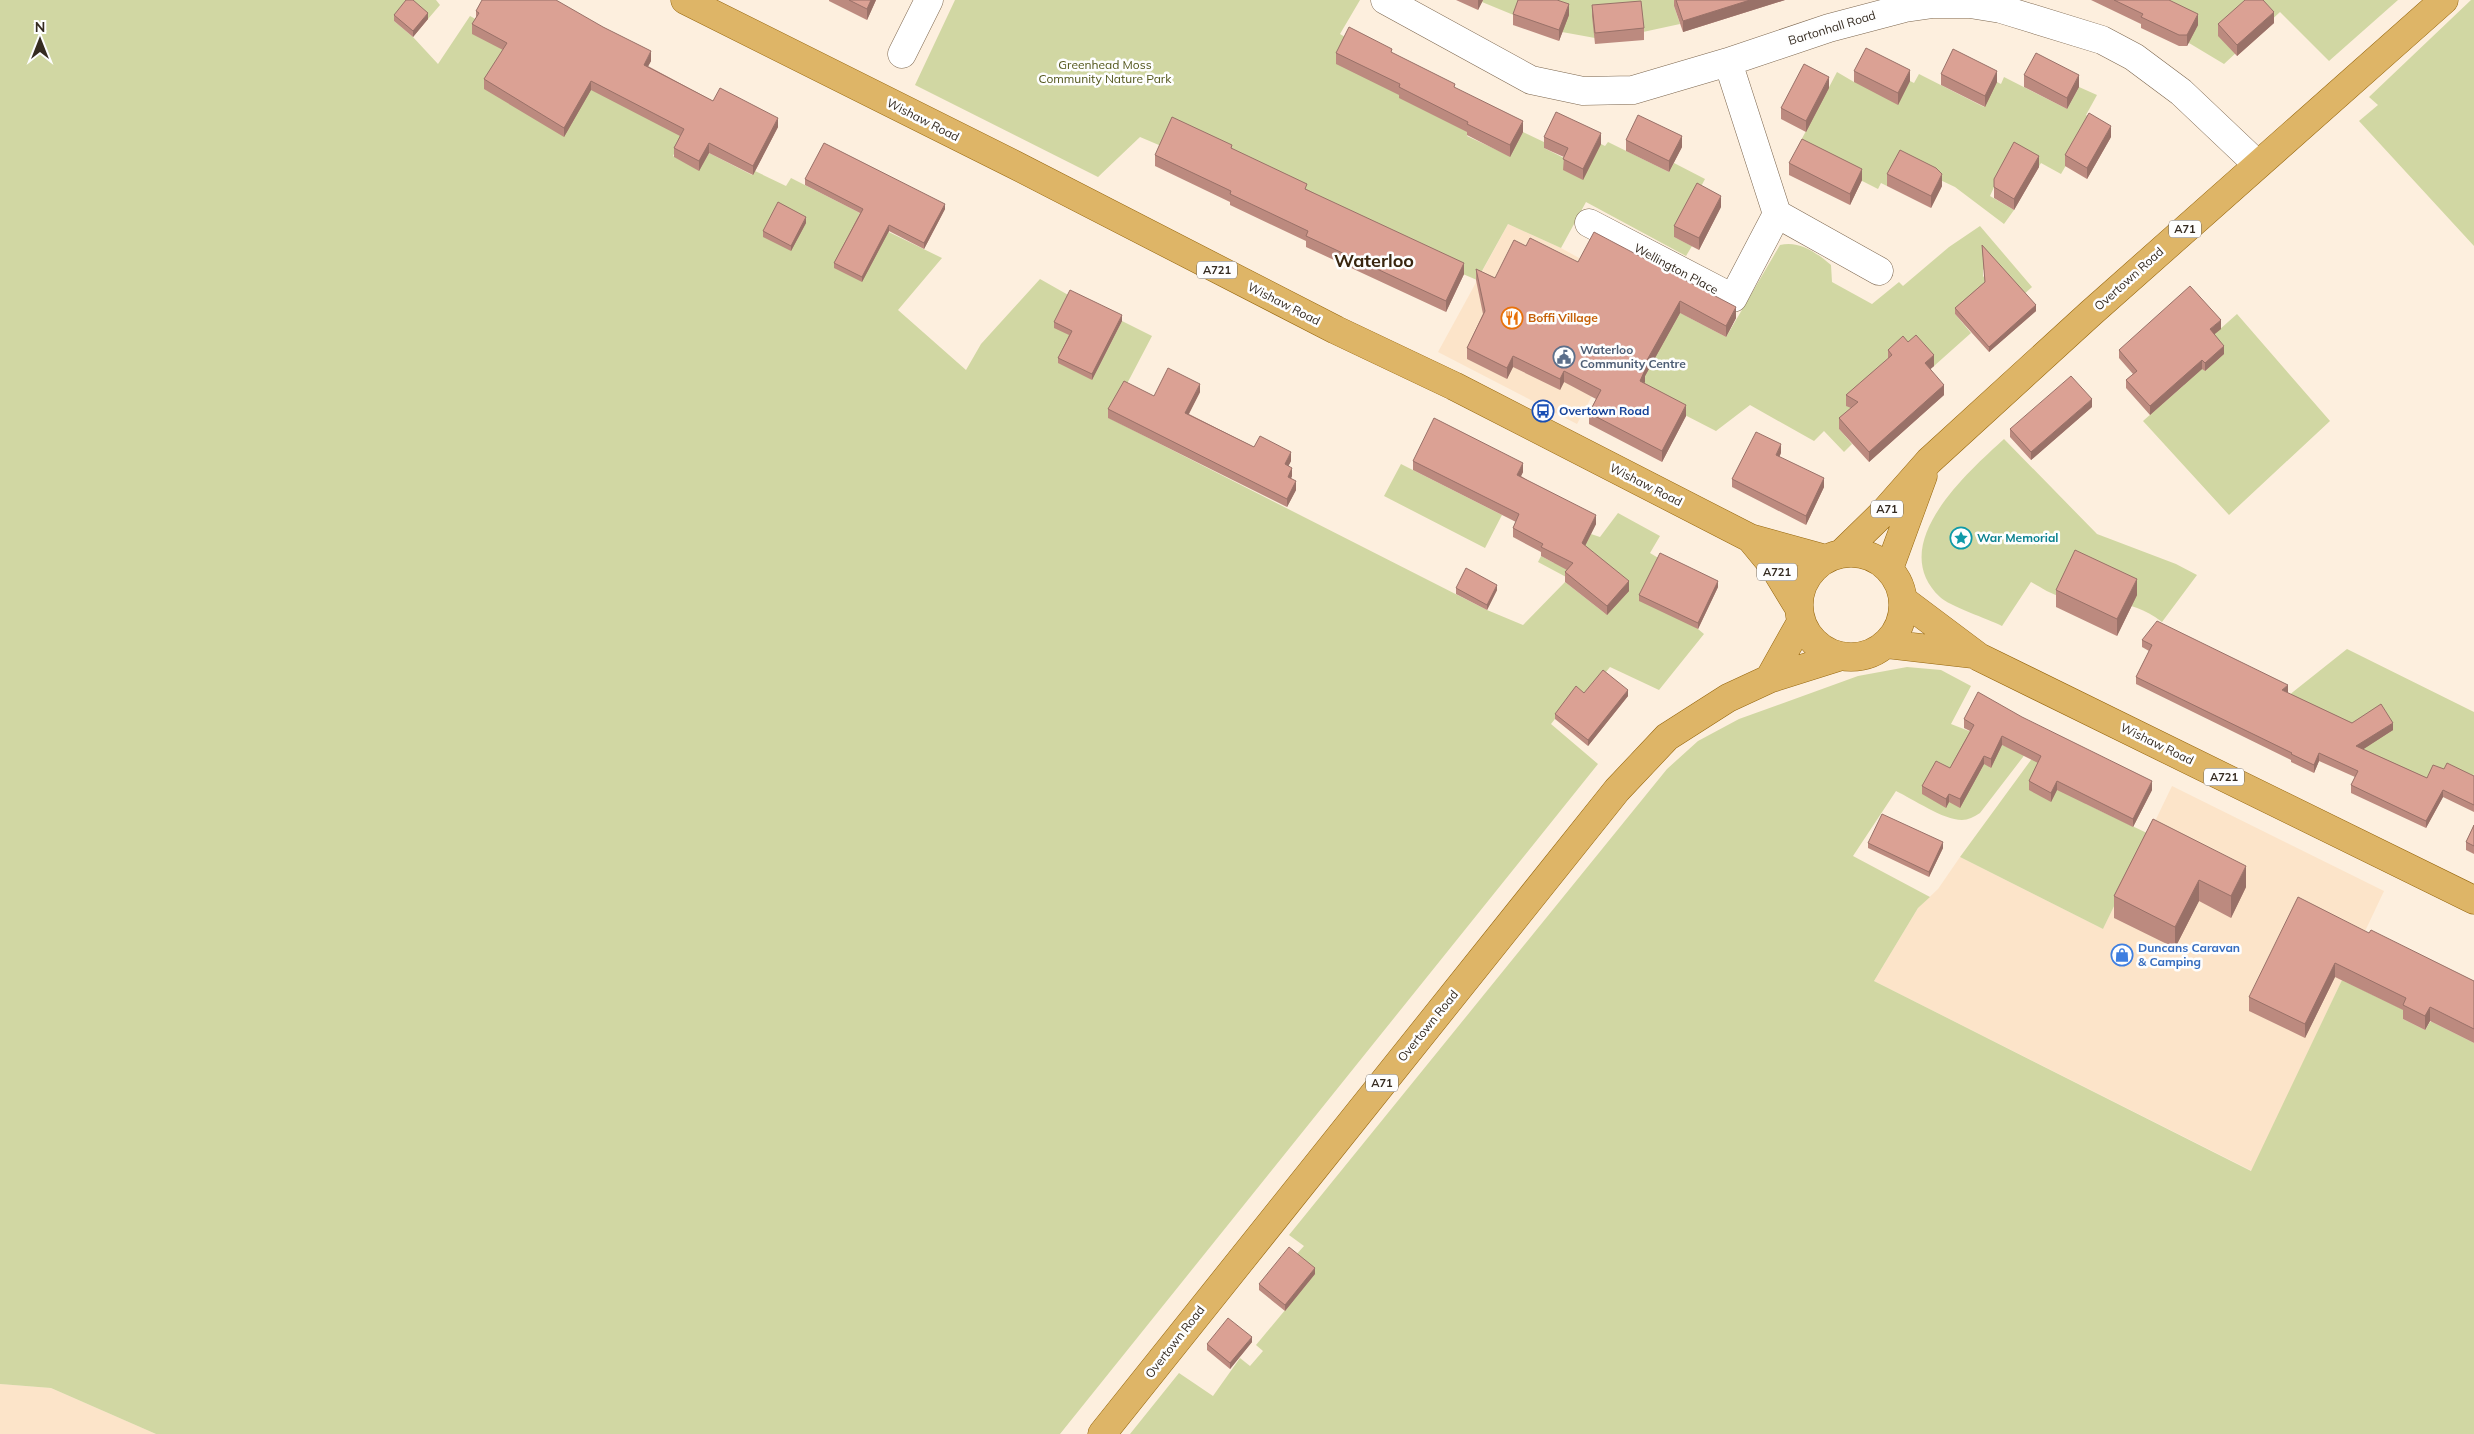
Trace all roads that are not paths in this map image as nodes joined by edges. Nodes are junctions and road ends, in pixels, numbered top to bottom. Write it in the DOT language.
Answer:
graph roads {
  1 [pos="685,0"];
  2 [pos="929,0"];
  3 [pos="1385,0"];
  4 [pos="2444,0"];
  5 [pos="902,54"];
  6 [pos="1728,62"];
  7 [pos="2258,164"];
  8 [pos="1778,214"];
  9 [pos="1589,222"];
  10 [pos="1879,271"];
  11 [pos="1929,461"];
  12 [pos="1750,538"];
  13 [pos="1834,556"];
  14 [pos="1889,569"];
  15 [pos="1903,600"];
  16 [pos="1800,615"];
  17 [pos="1886,644"];
  18 [pos="1974,655"];
  19 [pos="1842,656"];
  20 [pos="1769,679"];
  21 [pos="2474,900"];
  22 [pos="1102,1434"];
  1 -- 12 [label="main road, Wishaw Road / A721"];
  2 -- 5 [label="street"];
  3 -- 6 [label="street, Bartonhall Road"];
  4 -- 7 [label="main road, Overtown Road / A71"];
  6 -- 7 [label="street, Bartonhall Road"];
  6 -- 8 [label="street"];
  7 -- 11 [label="main road, Overtown Road / A71"];
  8 -- 9 [label="street, Wellington Place"];
  8 -- 10 [label="street"];
  11 -- 13 [label="main road, Overtown Road / A71"];
  11 -- 14 [label="main road, Overtown Road / A71"];
  12 -- 13 [label="main road, Wishaw Road / A721"];
  12 -- 16 [label="main road, Wishaw Road / A721"];
  13 -- 14 [label="main road"];
  13 -- 16 [label="main road"];
  14 -- 15 [label="main road"];
  15 -- 17 [label="main road"];
  15 -- 18 [label="main road, Wishaw Road / A721"];
  16 -- 19 [label="main road"];
  16 -- 20 [label="main road"];
  17 -- 18 [label="main road, Wishaw Road / A721"];
  17 -- 19 [label="main road"];
  18 -- 21 [label="main road, Wishaw Road / A721"];
  19 -- 20 [label="main road, Overtown Road / A71"];
  20 -- 22 [label="main road, Overtown Road / A71"];
}
